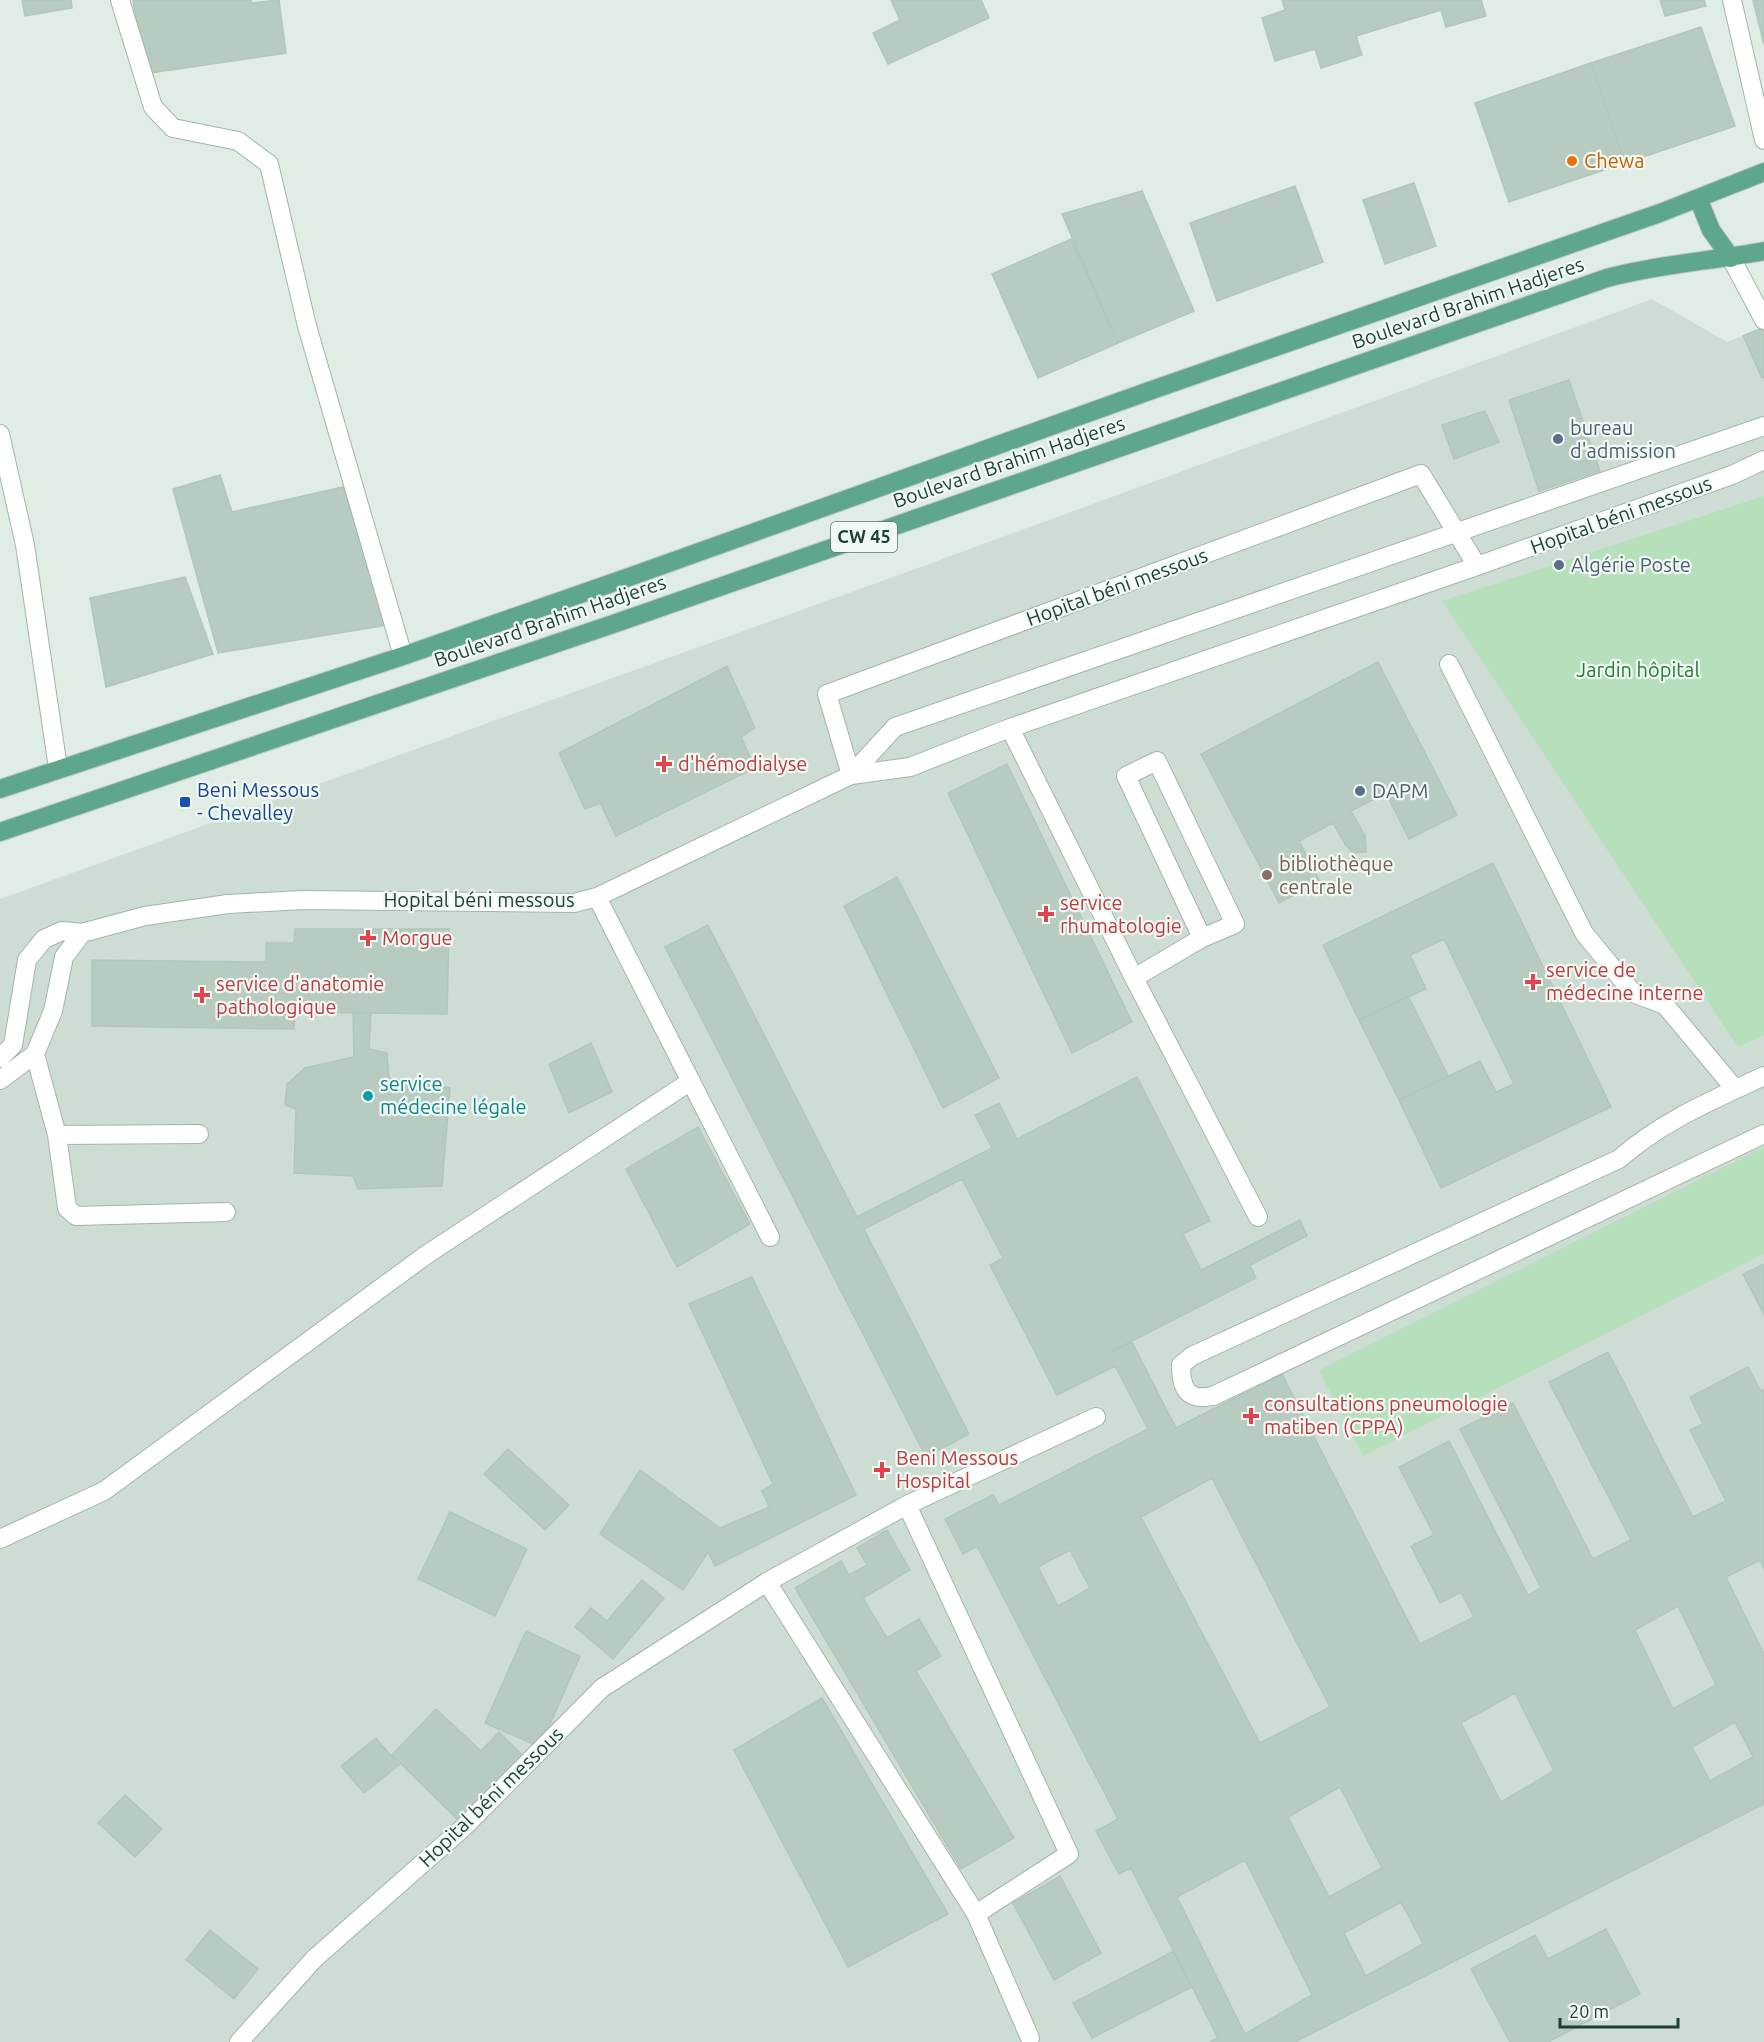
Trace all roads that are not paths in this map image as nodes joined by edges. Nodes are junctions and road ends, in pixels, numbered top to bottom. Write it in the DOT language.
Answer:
graph roads {
  1 [pos="120,0"];
  2 [pos="1732,0"];
  3 [pos="1764,140"];
  4 [pos="1764,172"];
  5 [pos="1698,198"];
  6 [pos="1764,251"];
  7 [pos="1731,258"];
  8 [pos="1764,320"];
  9 [pos="1764,426"];
  10 [pos="0,434"];
  11 [pos="1764,460"];
  12 [pos="1456,533"];
  13 [pos="1477,567"];
  14 [pos="403,656"];
  15 [pos="1449,664"];
  16 [pos="1010,728"];
  17 [pos="58,768"];
  18 [pos="852,775"];
  19 [pos="0,789"];
  20 [pos="0,832"];
  21 [pos="597,897"];
  22 [pos="82,933"];
  23 [pos="1202,938"];
  24 [pos="1134,978"];
  25 [pos="35,1054"];
  26 [pos="0,1058"];
  27 [pos="1764,1076"];
  28 [pos="0,1080"];
  29 [pos="691,1081"];
  30 [pos="1735,1089"];
  31 [pos="199,1134"];
  32 [pos="1764,1134"];
  33 [pos="57,1135"];
  34 [pos="226,1212"];
  35 [pos="1258,1217"];
  36 [pos="770,1237"];
  37 [pos="1096,1417"];
  38 [pos="907,1505"];
  39 [pos="0,1539"];
  40 [pos="767,1582"];
  41 [pos="976,1914"];
  42 [pos="1030,2038"];
  43 [pos="239,2042"];
  1 -- 14 [label="street"];
  2 -- 3 [label="street"];
  4 -- 5 [label="main road, CW 45"];
  5 -- 7 [label="main road"];
  5 -- 14 [label="main road, Boulevard Brahim Hadjeres / CW 45"];
  6 -- 7 [label="main road, CW 45"];
  7 -- 8 [label="street"];
  7 -- 20 [label="main road, Boulevard Brahim Hadjeres / CW 45"];
  9 -- 12 [label="street, Hopital béni messous"];
  10 -- 17 [label="street"];
  11 -- 13 [label="street, Hopital béni messous"];
  12 -- 13 [label="street, Hopital béni messous"];
  12 -- 18 [label="street, Hopital béni messous"];
  12 -- 18 [label="street, Hopital béni messous"];
  13 -- 16 [label="street, Hopital béni messous"];
  14 -- 17 [label="main road, Boulevard Brahim Hadjeres / CW 45"];
  15 -- 30 [label="street"];
  16 -- 18 [label="street, Hopital béni messous"];
  16 -- 24 [label="street"];
  17 -- 19 [label="main road, Boulevard Brahim Hadjeres / CW 45"];
  18 -- 21 [label="street, Hopital béni messous"];
  21 -- 22 [label="street, Hopital béni messous"];
  21 -- 29 [label="street"];
  22 -- 25 [label="street"];
  22 -- 26 [label="street, Hopital béni messous"];
  23 -- 23 [label="street"];
  23 -- 24 [label="street"];
  24 -- 35 [label="street"];
  25 -- 28 [label="street"];
  25 -- 33 [label="street"];
  27 -- 30 [label="street"];
  29 -- 36 [label="street"];
  29 -- 39 [label="street"];
  30 -- 32 [label="street"];
  31 -- 33 [label="street"];
  33 -- 34 [label="street"];
  37 -- 38 [label="street, Hopital béni messous"];
  38 -- 40 [label="street, Hopital béni messous"];
  38 -- 41 [label="street"];
  40 -- 41 [label="street"];
  40 -- 43 [label="street, Hopital béni messous"];
  41 -- 42 [label="street"];
}
